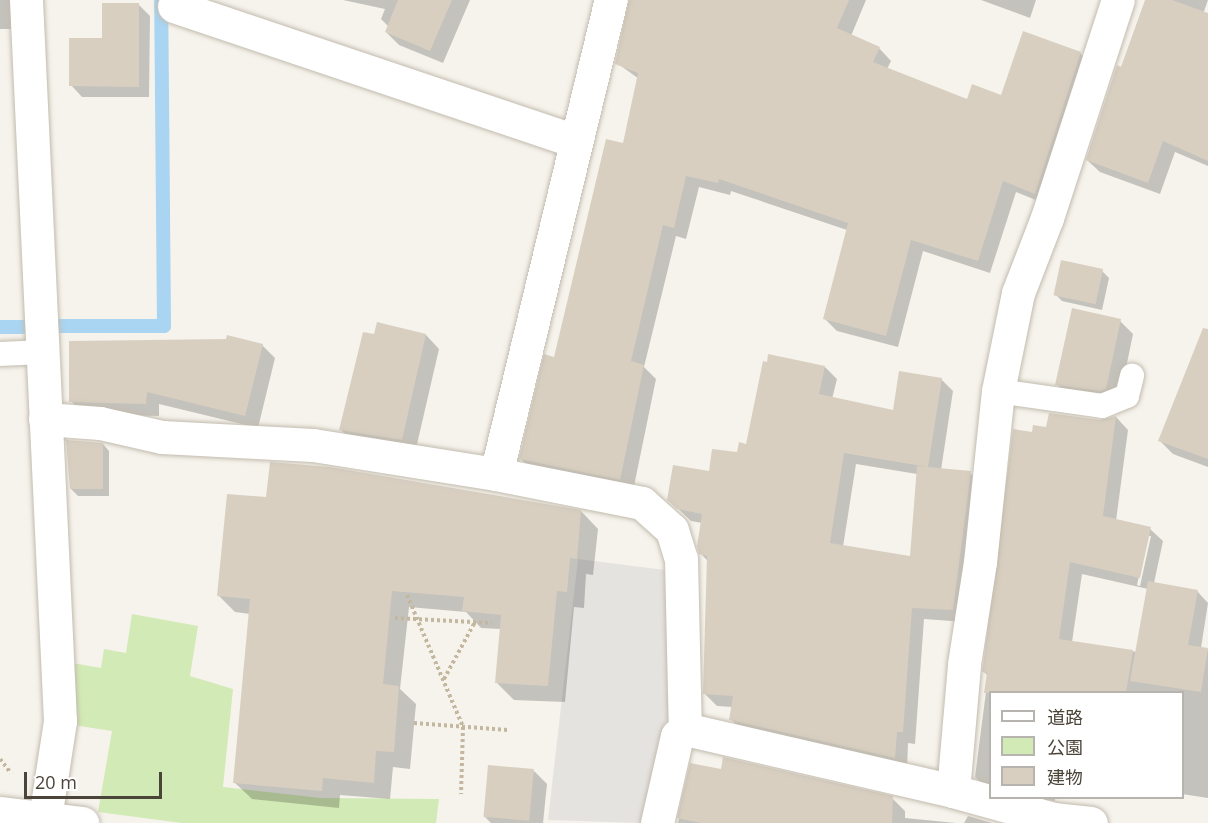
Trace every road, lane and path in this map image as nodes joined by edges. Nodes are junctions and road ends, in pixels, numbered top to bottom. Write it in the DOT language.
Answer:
graph roads {
  1 [pos="26,0"];
  2 [pos="611,0"];
  3 [pos="1118,0"];
  4 [pos="174,6"];
  5 [pos="576,141"];
  6 [pos="43,352"];
  7 [pos="0,354"];
  8 [pos="1132,376"];
  9 [pos="999,391"];
  10 [pos="45,419"];
  11 [pos="496,474"];
  12 [pos="407,595"];
  13 [pos="394,618"];
  14 [pos="417,619"];
  15 [pos="476,622"];
  16 [pos="492,623"];
  17 [pos="443,679"];
  18 [pos="414,723"];
  19 [pos="463,727"];
  20 [pos="685,729"];
  21 [pos="508,730"];
  22 [pos="953,790"];
  23 [pos="461,794"];
  24 [pos="19,817"];
  25 [pos="1052,821"];
  26 [pos="82,823"];
  27 [pos="657,823"];
  28 [pos="1091,823"];
  1 -- 6 [label="street"];
  2 -- 5 [label="street"];
  3 -- 9 [label="street"];
  4 -- 5 [label="street"];
  5 -- 11 [label="street"];
  6 -- 7 [label="lane"];
  6 -- 10 [label="street"];
  8 -- 9 [label="lane"];
  9 -- 22 [label="street"];
  10 -- 11 [label="street"];
  10 -- 24 [label="street"];
  11 -- 20 [label="street"];
  12 -- 14 [label="path"];
  13 -- 14 [label="path"];
  14 -- 15 [label="path"];
  14 -- 17 [label="path"];
  15 -- 16 [label="path"];
  15 -- 17 [label="path"];
  17 -- 19 [label="path"];
  18 -- 19 [label="path"];
  19 -- 21 [label="path"];
  19 -- 23 [label="path"];
  20 -- 22 [label="street"];
  20 -- 27 [label="street"];
  22 -- 25 [label="street"];
  24 -- 26 [label="street"];
  25 -- 28 [label="street"];
}
